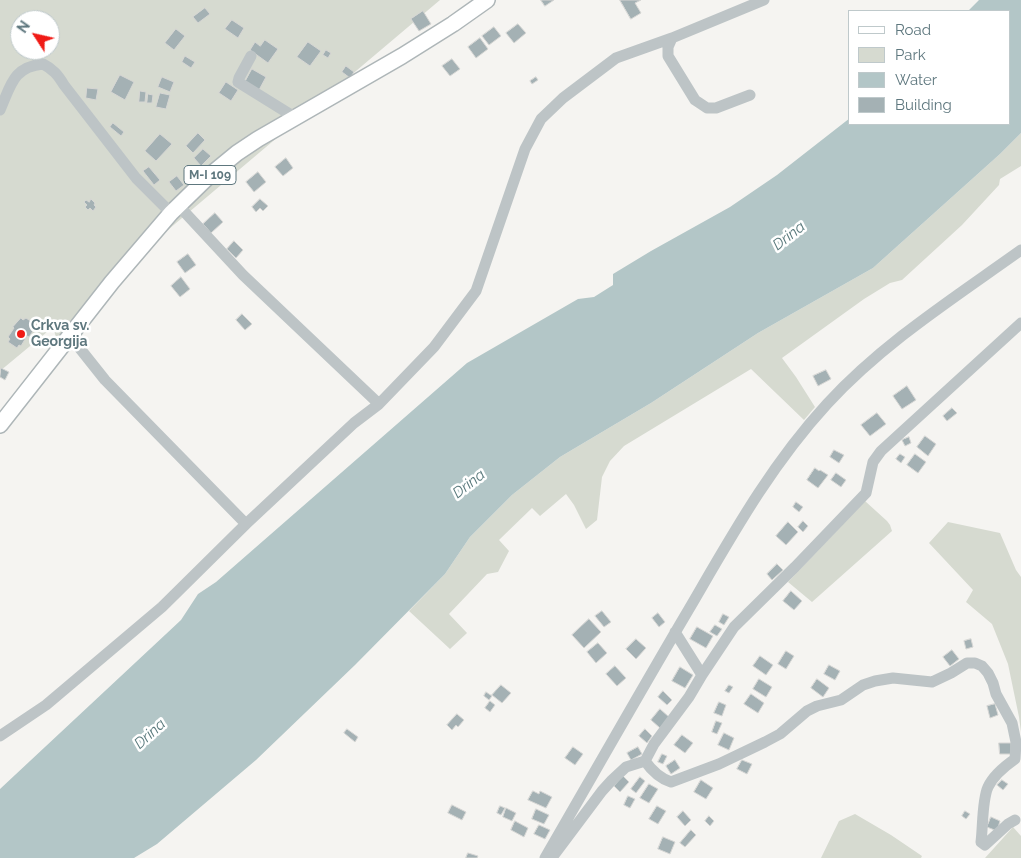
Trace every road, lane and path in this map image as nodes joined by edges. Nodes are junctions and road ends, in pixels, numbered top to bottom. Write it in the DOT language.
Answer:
graph roads {
  1 [pos="487,0"];
  2 [pos="764,0"];
  3 [pos="672,38"];
  4 [pos="251,56"];
  5 [pos="750,95"];
  6 [pos="0,110"];
  7 [pos="296,118"];
  8 [pos="175,209"];
  9 [pos="1021,250"];
  10 [pos="1021,323"];
  11 [pos="70,336"];
  12 [pos="379,404"];
  13 [pos="0,425"];
  14 [pos="246,524"];
  15 [pos="675,632"];
  16 [pos="702,675"];
  17 [pos="0,736"];
  18 [pos="645,761"];
  19 [pos="1014,820"];
  20 [pos="546,858"];
  21 [pos="552,858"];
  1 -- 7 [label="main road, M-I 109"];
  2 -- 3 [label="street"];
  3 -- 5 [label="street"];
  3 -- 12 [label="street"];
  4 -- 7 [label="street"];
  6 -- 8 [label="street"];
  7 -- 8 [label="main road, M-I 109"];
  8 -- 11 [label="main road, M-I 109"];
  8 -- 12 [label="street"];
  9 -- 15 [label="street"];
  10 -- 16 [label="street"];
  11 -- 13 [label="main road, M-I 109"];
  11 -- 14 [label="street"];
  12 -- 14 [label="street"];
  14 -- 17 [label="street"];
  15 -- 16 [label="street"];
  15 -- 20 [label="street"];
  16 -- 18 [label="street"];
  18 -- 19 [label="street"];
  18 -- 21 [label="street"];
}
